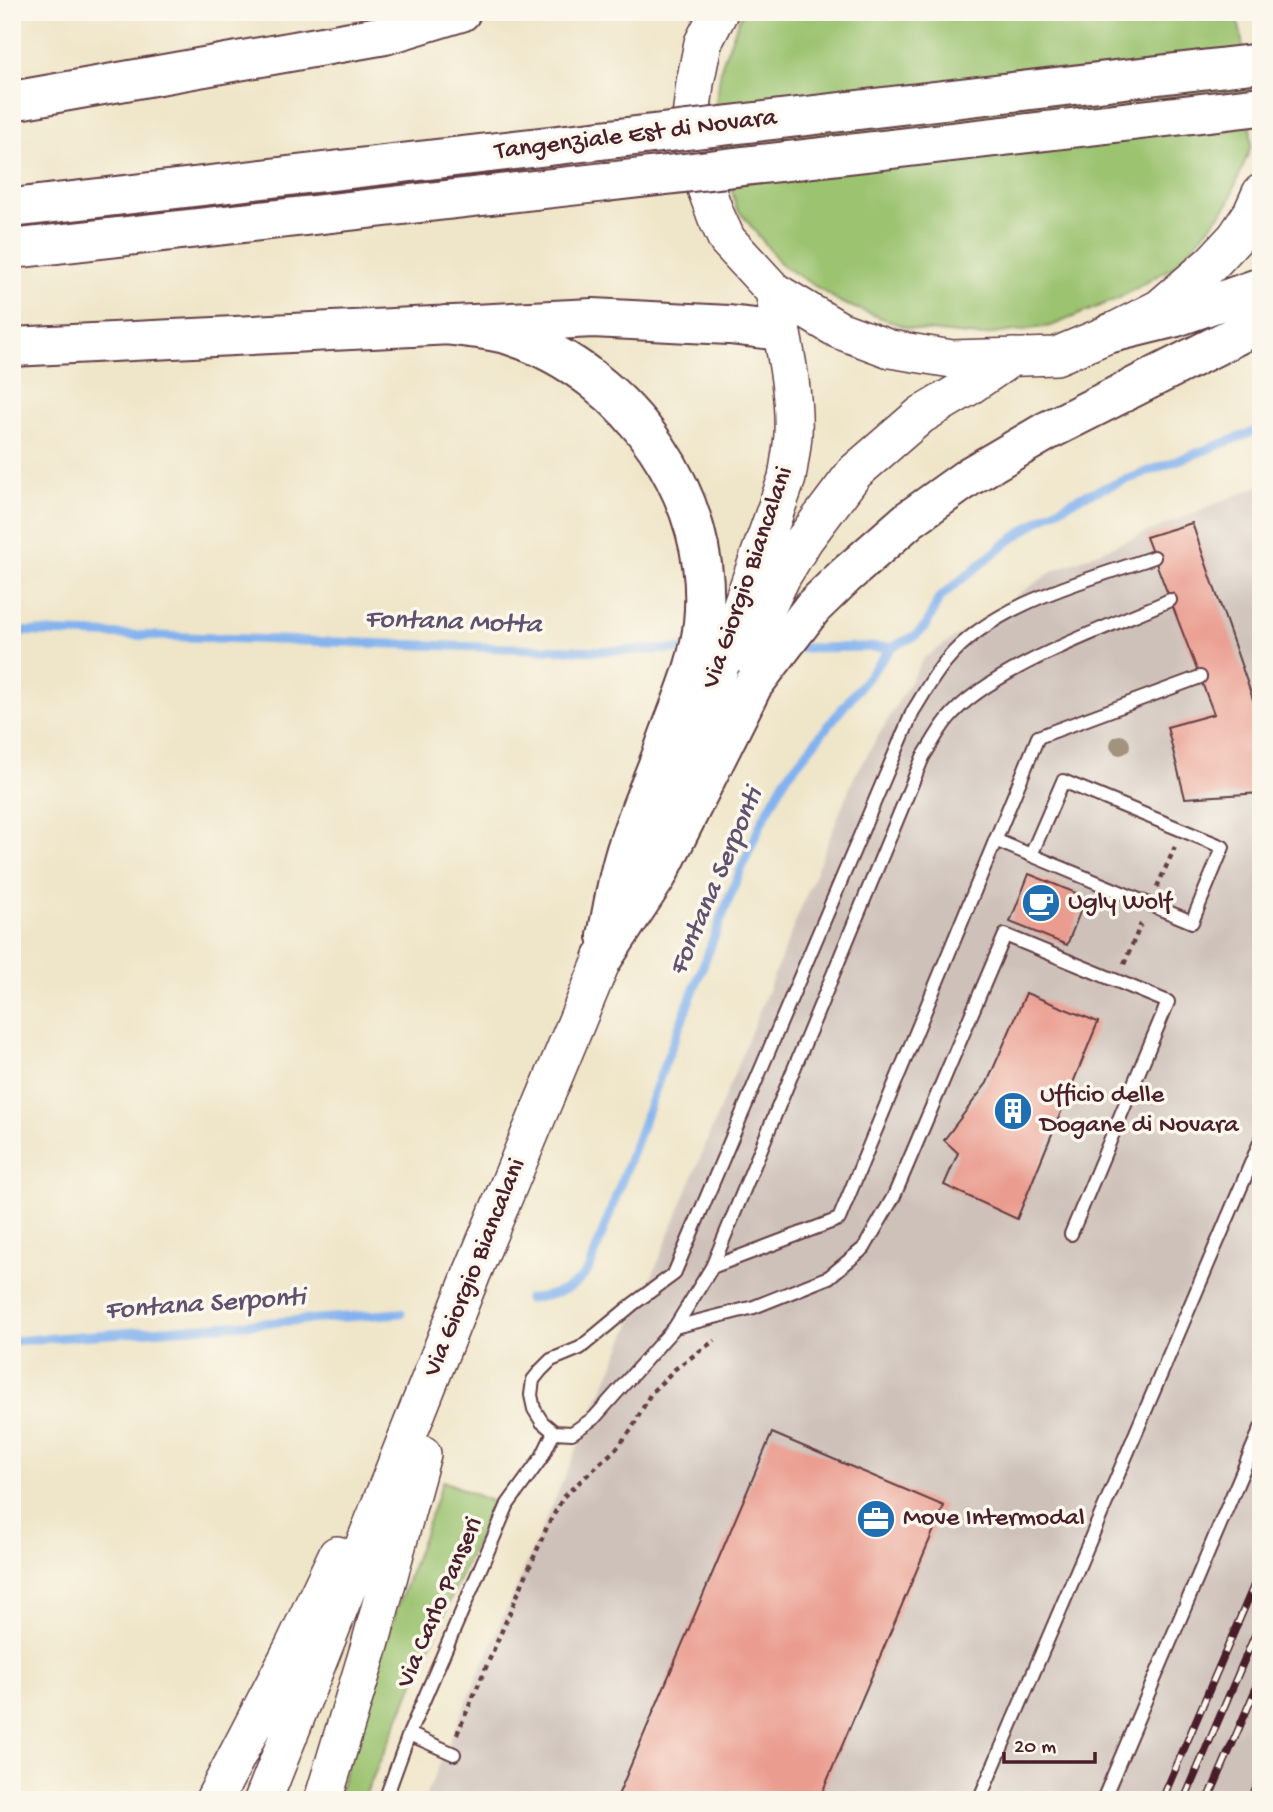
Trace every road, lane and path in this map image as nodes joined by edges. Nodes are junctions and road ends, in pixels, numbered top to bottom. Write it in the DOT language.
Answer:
graph roads {
  1 [pos="461,12"];
  2 [pos="719,12"];
  3 [pos="1261,63"];
  4 [pos="12,101"];
  5 [pos="1261,106"];
  6 [pos="1261,193"];
  7 [pos="12,208"];
  8 [pos="12,249"];
  9 [pos="1261,287"];
  10 [pos="774,290"];
  11 [pos="1261,323"];
  12 [pos="445,325"];
  13 [pos="781,331"];
  14 [pos="1111,333"];
  15 [pos="12,347"];
  16 [pos="1012,357"];
  17 [pos="1154,556"];
  18 [pos="1170,600"];
  19 [pos="738,648"];
  20 [pos="1199,677"];
  21 [pos="995,840"];
  22 [pos="1031,855"];
  23 [pos="603,958"];
  24 [pos="1261,1140"];
  25 [pos="1071,1234"];
  26 [pos="712,1267"];
  27 [pos="471,1276"];
  28 [pos="675,1327"];
  29 [pos="717,1338"];
  30 [pos="1261,1427"];
  31 [pos="554,1432"];
  32 [pos="409,1734"];
  33 [pos="451,1753"];
  34 [pos="1261,1786"];
  35 [pos="214,1800"];
  36 [pos="263,1800"];
  37 [pos="323,1800"];
  38 [pos="385,1800"];
  39 [pos="979,1800"];
  40 [pos="1103,1800"];
  41 [pos="1255,1800"];
  1 -- 4 [label="highway"];
  2 -- 10 [label="main road"];
  3 -- 7 [label="highway, Tangenziale Est di Novara, bridge"];
  5 -- 8 [label="highway, Tangenziale Est di Novara, bridge"];
  6 -- 14 [label="main road"];
  9 -- 14 [label="highway"];
  10 -- 13 [label="main road, Via Giorgio Biancalani"];
  10 -- 16 [label="main road"];
  11 -- 19 [label="highway"];
  12 -- 13 [label="highway"];
  12 -- 15 [label="highway"];
  12 -- 19 [label="highway"];
  13 -- 19 [label="main road, Via Giorgio Biancalani"];
  14 -- 16 [label="main road"];
  16 -- 19 [label="main road, Via Giorgio Biancalani"];
  17 -- 31 [label="lane"];
  18 -- 26 [label="lane"];
  19 -- 23 [label="main road, Via Giorgio Biancalani"];
  19 -- 23 [label="highway"];
  19 -- 23 [label="highway"];
  20 -- 21 [label="lane"];
  21 -- 22 [label="lane"];
  21 -- 26 [label="lane"];
  22 -- 22 [label="lane"];
  23 -- 27 [label="main road, Via Giorgio Biancalani"];
  24 -- 39 [label="lane"];
  25 -- 28 [label="lane"];
  26 -- 28 [label="lane"];
  27 -- 35 [label="main road"];
  27 -- 36 [label="main road, Via Giorgio Biancalani"];
  27 -- 37 [label="main road"];
  28 -- 31 [label="lane"];
  29 -- 33 [label="path"];
  30 -- 40 [label="lane"];
  31 -- 32 [label="lane, Via Carlo Panseri"];
  32 -- 33 [label="lane"];
  32 -- 38 [label="lane, Via Carlo Panseri"];
  34 -- 41 [label="lane"];
}
